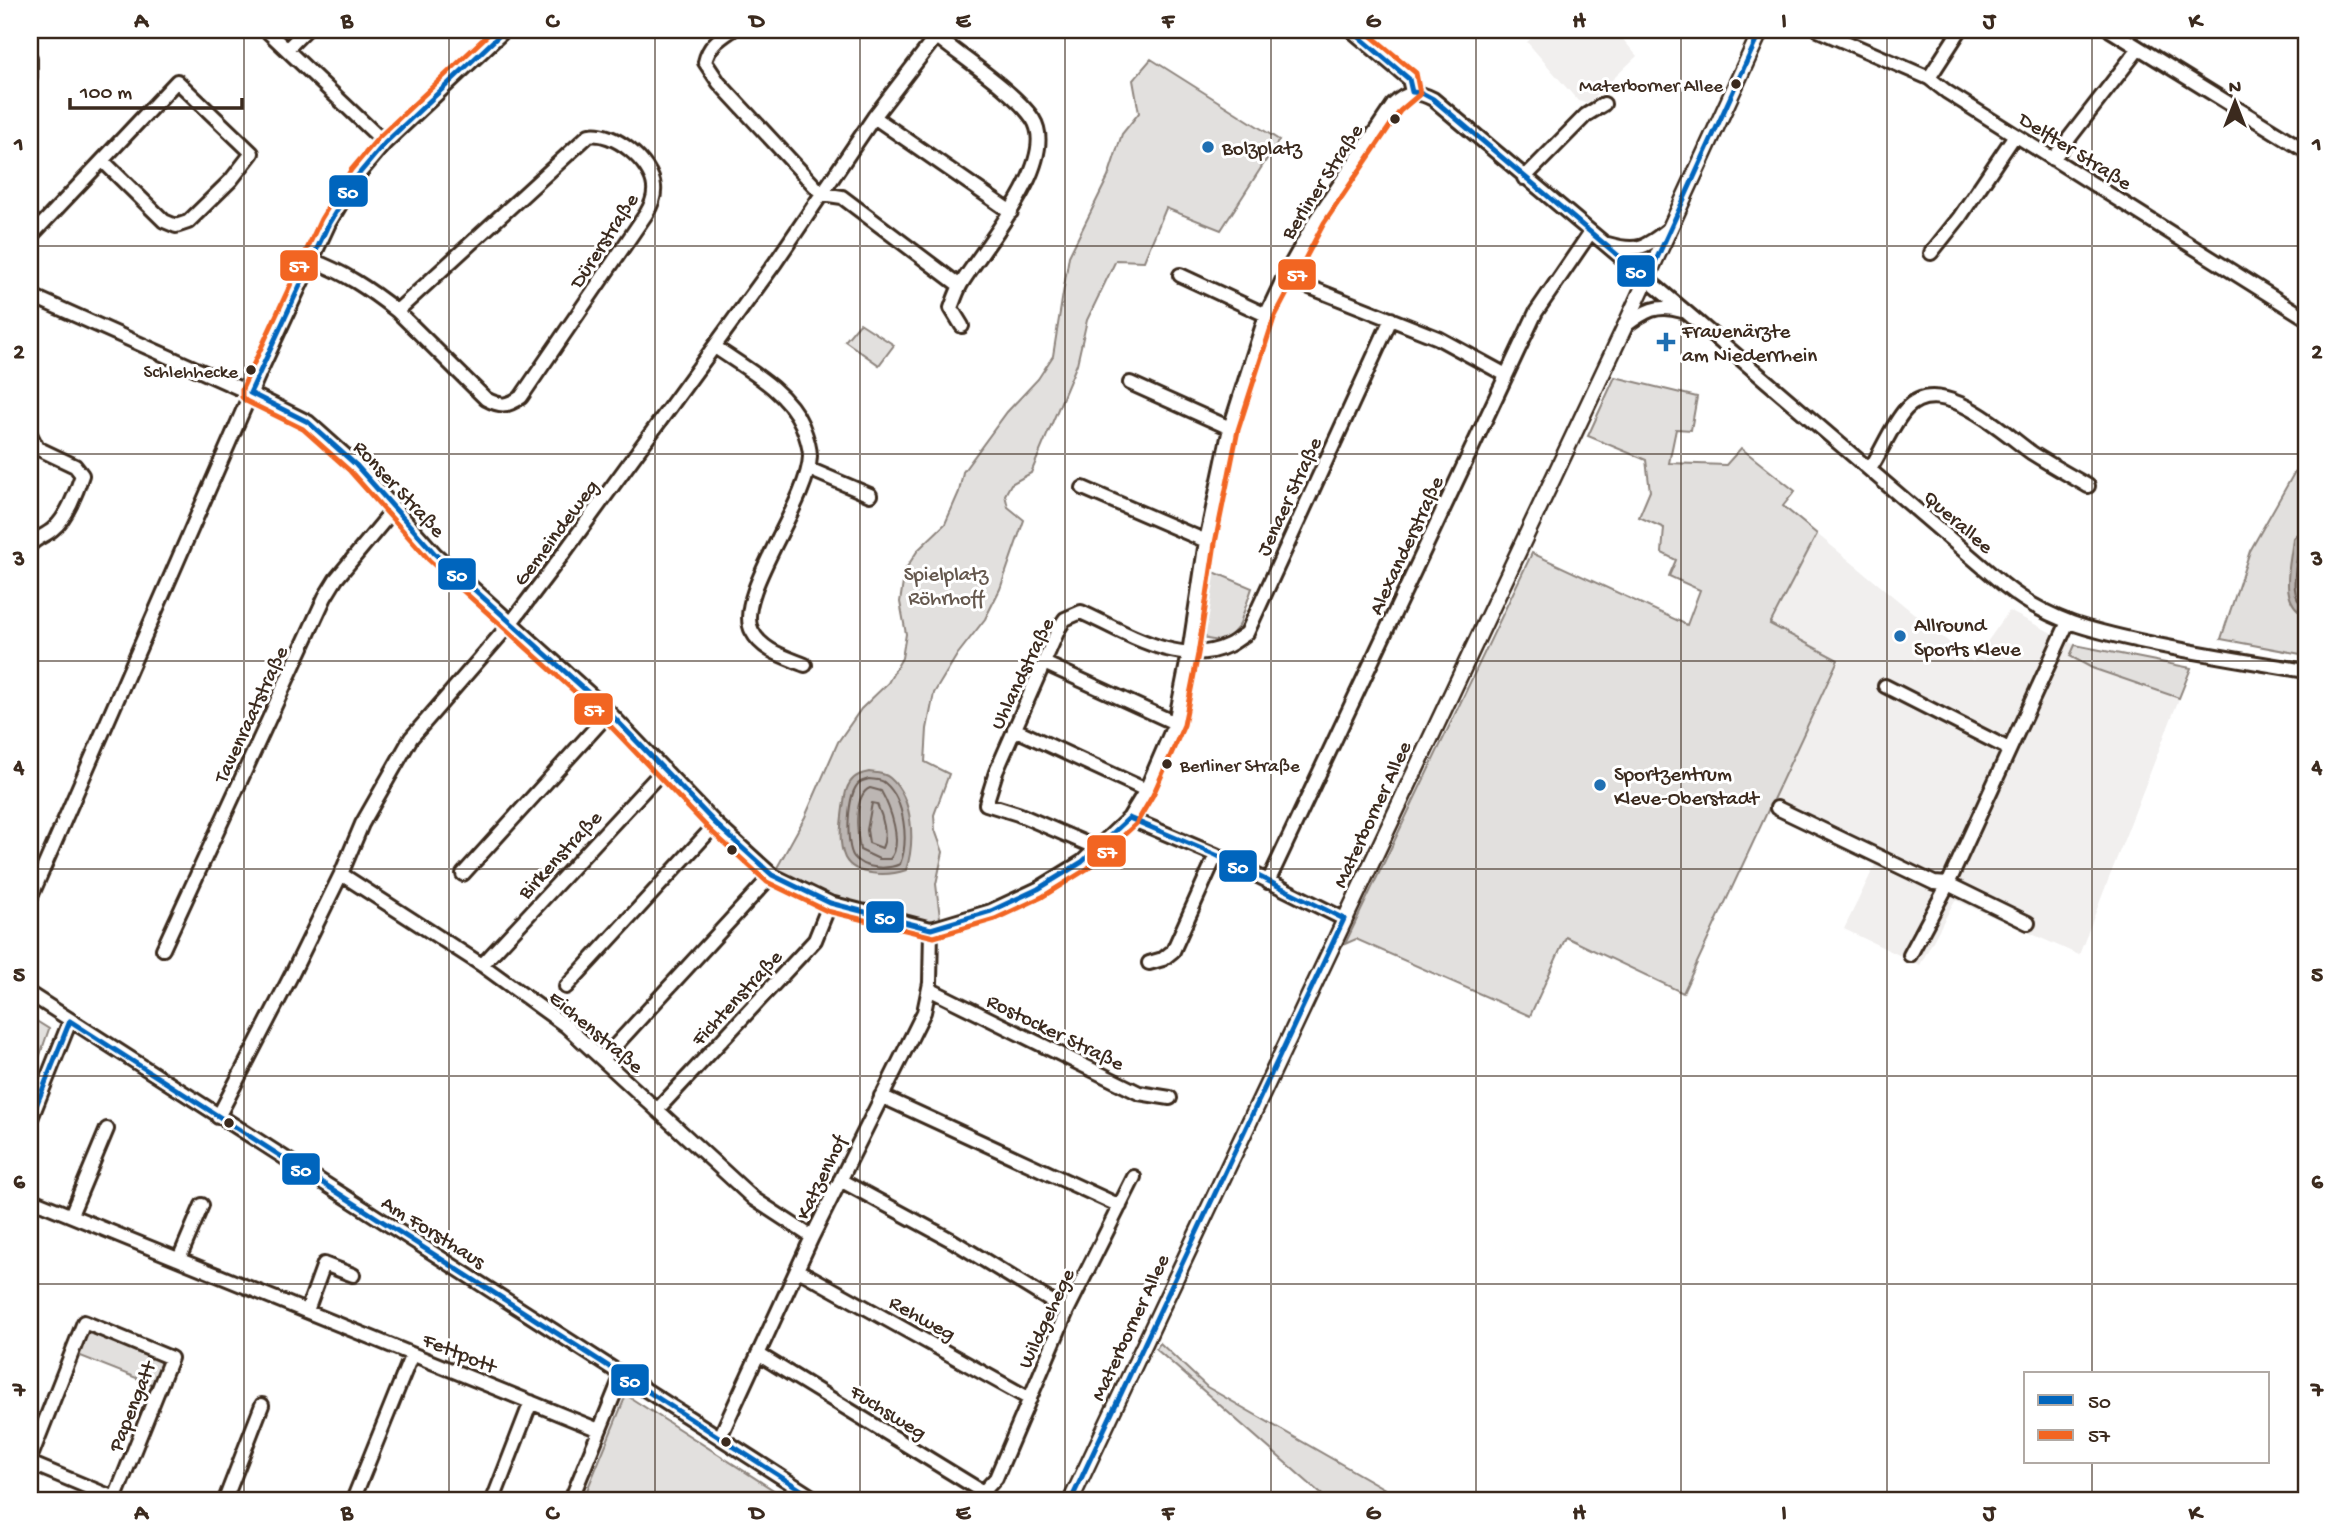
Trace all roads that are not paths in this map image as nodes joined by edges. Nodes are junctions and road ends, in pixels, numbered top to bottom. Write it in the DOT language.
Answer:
graph roads {
  1 [pos="266,30"];
  2 [pos="306,30"];
  3 [pos="505,30"];
  4 [pos="732,30"];
  5 [pos="1351,30"];
  6 [pos="1761,30"];
  7 [pos="1818,30"];
  8 [pos="1960,30"];
  9 [pos="2110,30"];
  10 [pos="939,33"];
  11 [pos="2139,48"];
  12 [pos="287,49"];
  13 [pos="30,58"];
  14 [pos="30,77"];
  15 [pos="1929,78"];
  16 [pos="1412,92"];
  17 [pos="1604,104"];
  18 [pos="874,117"];
  19 [pos="2015,135"];
  20 [pos="385,142"];
  21 [pos="2306,150"];
  22 [pos="2053,159"];
  23 [pos="103,161"];
  24 [pos="1524,178"];
  25 [pos="822,194"];
  26 [pos="1011,212"];
  27 [pos="1672,226"];
  28 [pos="1590,233"];
  29 [pos="30,237"];
  30 [pos="1601,242"];
  31 [pos="1931,253"];
  32 [pos="310,260"];
  33 [pos="1180,275"];
  34 [pos="1284,276"];
  35 [pos="1647,280"];
  36 [pos="960,286"];
  37 [pos="30,295"];
  38 [pos="397,311"];
  39 [pos="1686,312"];
  40 [pos="1266,315"];
  41 [pos="1391,318"];
  42 [pos="2306,318"];
  43 [pos="962,326"];
  44 [pos="1625,326"];
  45 [pos="715,347"];
  46 [pos="1506,375"];
  47 [pos="1130,383"];
  48 [pos="250,393"];
  49 [pos="1230,428"];
  50 [pos="30,434"];
  51 [pos="809,469"];
  52 [pos="1870,469"];
  53 [pos="2088,486"];
  54 [pos="1083,488"];
  55 [pos="870,495"];
  56 [pos="394,509"];
  57 [pos="1206,541"];
  58 [pos="30,545"];
  59 [pos="2068,622"];
  60 [pos="510,624"];
  61 [pos="1189,653"];
  62 [pos="1044,663"];
  63 [pos="805,665"];
  64 [pos="2306,671"];
  65 [pos="1885,685"];
  66 [pos="610,713"];
  67 [pos="1175,723"];
  68 [pos="1014,729"];
  69 [pos="2009,749"];
  70 [pos="664,769"];
  71 [pos="1146,790"];
  72 [pos="1777,808"];
  73 [pos="1129,818"];
  74 [pos="716,824"];
  75 [pos="1097,848"];
  76 [pos="1216,855"];
  77 [pos="341,874"];
  78 [pos="463,874"];
  79 [pos="772,875"];
  80 [pos="1268,882"];
  81 [pos="1948,884"];
  82 [pos="30,899"];
  83 [pos="830,902"];
  84 [pos="1344,919"];
  85 [pos="2028,923"];
  86 [pos="931,929"];
  87 [pos="163,949"];
  88 [pos="1910,955"];
  89 [pos="1149,963"];
  90 [pos="482,965"];
  91 [pos="566,987"];
  92 [pos="929,989"];
  93 [pos="30,994"];
  94 [pos="70,1021"];
  95 [pos="603,1059"];
  96 [pos="881,1096"];
  97 [pos="1170,1098"];
  98 [pos="657,1110"];
  99 [pos="218,1117"];
  100 [pos="30,1121"];
  101 [pos="107,1129"];
  102 [pos="1135,1177"];
  103 [pos="840,1181"];
  104 [pos="30,1199"];
  105 [pos="202,1205"];
  106 [pos="1120,1206"];
  107 [pos="71,1215"];
  108 [pos="812,1237"];
  109 [pos="178,1259"];
  110 [pos="798,1270"];
  111 [pos="353,1275"];
  112 [pos="307,1311"];
  113 [pos="1068,1311"];
  114 [pos="412,1354"];
  115 [pos="758,1354"];
  116 [pos="622,1375"];
  117 [pos="1030,1399"];
  118 [pos="531,1402"];
  119 [pos="262,1405"];
  120 [pos="599,1430"];
  121 [pos="720,1437"];
  122 [pos="30,1461"];
  123 [pos="996,1478"];
  124 [pos="117,1499"];
  125 [pos="225,1500"];
  126 [pos="352,1500"];
  127 [pos="493,1500"];
  128 [pos="571,1500"];
  129 [pos="817,1500"];
  130 [pos="1071,1500"];
  1 -- 12 [label="street"];
  2 -- 12 [label="street"];
  3 -- 20 [label="street"];
  4 -- 25 [label="street"];
  5 -- 16 [label="street"];
  6 -- 27 [label="main road, Materborner Allee"];
  7 -- 15 [label="street, Delfter Straße"];
  8 -- 15 [label="street"];
  9 -- 11 [label="street"];
  10 -- 18 [label="street, Gemeindeweg"];
  10 -- 26 [label="street"];
  11 -- 21 [label="street"];
  11 -- 22 [label="street"];
  12 -- 20 [label="street"];
  13 -- 14 [label="street"];
  15 -- 19 [label="street, Delfter Straße"];
  16 -- 24 [label="street, Querallee"];
  16 -- 34 [label="street, Berliner Straße"];
  17 -- 24 [label="street"];
  18 -- 25 [label="street, Gemeindeweg"];
  18 -- 26 [label="street"];
  19 -- 22 [label="street, Delfter Straße"];
  19 -- 31 [label="street"];
  20 -- 32 [label="street"];
  22 -- 42 [label="street, Delfter Straße"];
  23 -- 23 [label="street"];
  23 -- 29 [label="street"];
  24 -- 28 [label="street, Querallee"];
  25 -- 36 [label="street"];
  25 -- 45 [label="street, Gemeindeweg"];
  26 -- 36 [label="street"];
  27 -- 30 [label="street"];
  27 -- 35 [label="main road, Materborner Allee"];
  28 -- 30 [label="street, Querallee"];
  28 -- 46 [label="street, Alexanderstraße"];
  30 -- 35 [label="street, Querallee"];
  32 -- 38 [label="street, Dürerstraße"];
  32 -- 48 [label="street"];
  33 -- 40 [label="street"];
  34 -- 40 [label="street, Berliner Straße"];
  34 -- 41 [label="street"];
  35 -- 39 [label="street, Querallee"];
  35 -- 44 [label="main road, Materborner Allee"];
  36 -- 43 [label="street"];
  37 -- 48 [label="street, Ronser Straße"];
  38 -- 38 [label="street, Dürerstraße"];
  39 -- 44 [label="street"];
  39 -- 52 [label="street, Querallee"];
  40 -- 49 [label="street, Berliner Straße"];
  41 -- 46 [label="street"];
  41 -- 61 [label="street, Jenaer Straße"];
  44 -- 84 [label="main road, Materborner Allee"];
  45 -- 51 [label="street"];
  45 -- 60 [label="street, Gemeindeweg"];
  46 -- 80 [label="street, Alexanderstraße"];
  47 -- 49 [label="street"];
  48 -- 56 [label="street, Ronser Straße"];
  48 -- 82 [label="street"];
  49 -- 57 [label="street, Berliner Straße"];
  50 -- 58 [label="street"];
  51 -- 55 [label="street"];
  51 -- 63 [label="street"];
  52 -- 53 [label="street"];
  52 -- 59 [label="street, Querallee"];
  54 -- 57 [label="street"];
  56 -- 60 [label="street, Ronser Straße"];
  56 -- 87 [label="street, Tavenraatstraße"];
  57 -- 61 [label="street, Berliner Straße"];
  59 -- 64 [label="street, Querallee"];
  59 -- 69 [label="street"];
  60 -- 66 [label="street"];
  60 -- 77 [label="street, Gemeindeweg"];
  61 -- 62 [label="street, Uhlandstraße"];
  61 -- 67 [label="street, Berliner Straße"];
  62 -- 67 [label="street"];
  62 -- 68 [label="street, Uhlandstraße"];
  65 -- 69 [label="street"];
  66 -- 70 [label="street"];
  66 -- 78 [label="street"];
  67 -- 71 [label="street, Berliner Straße"];
  68 -- 71 [label="street"];
  68 -- 75 [label="street, Uhlandstraße"];
  69 -- 81 [label="street"];
  70 -- 74 [label="street"];
  70 -- 90 [label="street, Birkenstraße"];
  71 -- 73 [label="street, Berliner Straße"];
  72 -- 81 [label="street"];
  73 -- 75 [label="street, Berliner Straße"];
  73 -- 76 [label="street"];
  74 -- 79 [label="street"];
  74 -- 91 [label="street"];
  75 -- 86 [label="street, Berliner Straße"];
  76 -- 80 [label="street"];
  76 -- 89 [label="street"];
  77 -- 90 [label="street, Eichenstraße"];
  77 -- 99 [label="street, Gemeindeweg"];
  79 -- 83 [label="street"];
  79 -- 95 [label="street"];
  80 -- 84 [label="street"];
  81 -- 85 [label="street"];
  81 -- 88 [label="street"];
  83 -- 86 [label="street"];
  83 -- 98 [label="street, Fichtenstraße"];
  84 -- 130 [label="main road, Materborner Allee"];
  86 -- 92 [label="street, Katzenhof"];
  90 -- 95 [label="street, Eichenstraße"];
  92 -- 96 [label="street, Katzenhof"];
  92 -- 97 [label="street, Rostocker Straße"];
  93 -- 94 [label="street, Am Forsthaus"];
  94 -- 99 [label="street, Am Forsthaus"];
  94 -- 100 [label="street"];
  95 -- 98 [label="street, Eichenstraße"];
  96 -- 103 [label="street, Katzenhof"];
  96 -- 106 [label="street"];
  98 -- 108 [label="street, Eichenstraße"];
  99 -- 116 [label="street, Am Forsthaus"];
  101 -- 107 [label="street"];
  102 -- 106 [label="street, Wildgehege"];
  103 -- 108 [label="street, Katzenhof"];
  103 -- 113 [label="street"];
  104 -- 107 [label="street, Fettpott"];
  105 -- 109 [label="street"];
  106 -- 113 [label="street, Wildgehege"];
  107 -- 109 [label="street, Fettpott"];
  108 -- 110 [label="street, Katzenhof"];
  109 -- 112 [label="street, Fettpott"];
  110 -- 115 [label="street, Katzenhof"];
  110 -- 117 [label="street, Rehweg"];
  111 -- 112 [label="street"];
  112 -- 114 [label="street, Fettpott"];
  113 -- 117 [label="street, Wildgehege"];
  114 -- 118 [label="street, Fettpott"];
  114 -- 126 [label="street"];
  115 -- 121 [label="street, Katzenhof"];
  115 -- 123 [label="street, Fuchsweg"];
  116 -- 120 [label="street"];
  116 -- 121 [label="street, Am Forsthaus"];
  117 -- 123 [label="street, Wildgehege"];
  118 -- 120 [label="street, Fettpott"];
  118 -- 127 [label="street"];
  119 -- 125 [label="street"];
  120 -- 128 [label="street"];
  121 -- 129 [label="street, Am Forsthaus"];
  122 -- 124 [label="street"];
  122 -- 124 [label="street, Papengatt"];
}
